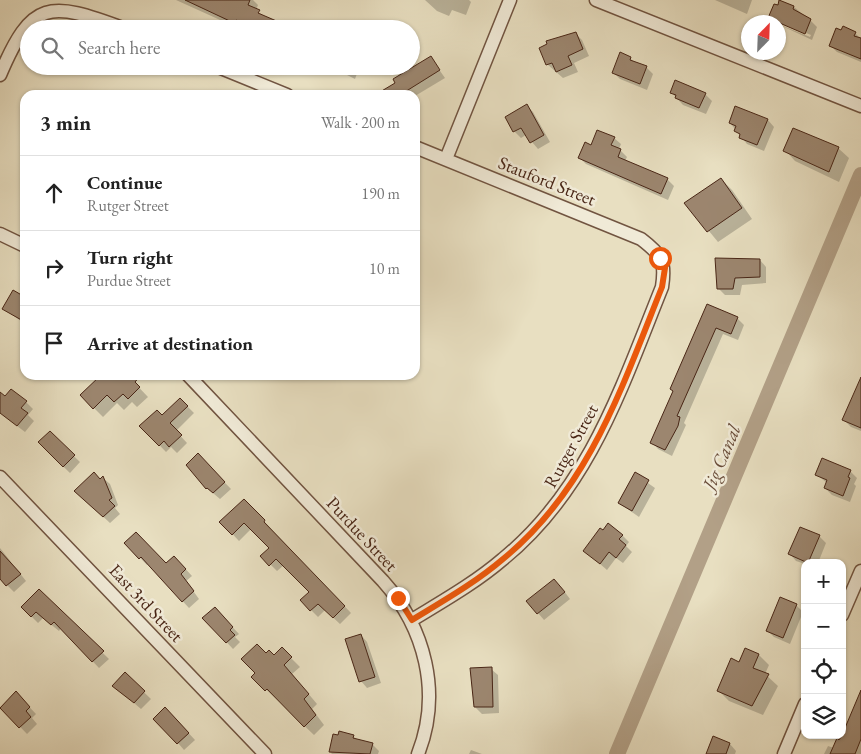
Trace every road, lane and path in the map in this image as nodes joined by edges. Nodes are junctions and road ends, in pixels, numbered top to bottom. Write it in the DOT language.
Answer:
graph roads {
  1 [pos="510,0"];
  2 [pos="596,0"];
  3 [pos="28,20"];
  4 [pos="103,20"];
  5 [pos="20,29"];
  6 [pos="238,75"];
  7 [pos="0,76"];
  8 [pos="275,90"];
  9 [pos="861,106"];
  10 [pos="420,149"];
  11 [pos="446,159"];
  12 [pos="0,234"];
  13 [pos="20,244"];
  14 [pos="660,258"];
  15 [pos="193,380"];
  16 [pos="0,477"];
  17 [pos="861,571"];
  18 [pos="846,606"];
  19 [pos="412,620"];
  20 [pos="801,714"];
  21 [pos="264,754"];
  22 [pos="418,754"];
  23 [pos="784,754"];
  1 -- 11 [label="street"];
  2 -- 9 [label="street"];
  3 -- 4 [label="street"];
  5 -- 7 [label="street"];
  6 -- 8 [label="street"];
  10 -- 11 [label="street, Stauford Street"];
  11 -- 14 [label="street, Stauford Street"];
  12 -- 13 [label="street"];
  14 -- 19 [label="street, Rutger Street"];
  15 -- 19 [label="street, Purdue Street"];
  16 -- 21 [label="street, East 3rd Street"];
  17 -- 18 [label="street"];
  19 -- 22 [label="street, Purdue Street"];
  20 -- 23 [label="street"];
}
